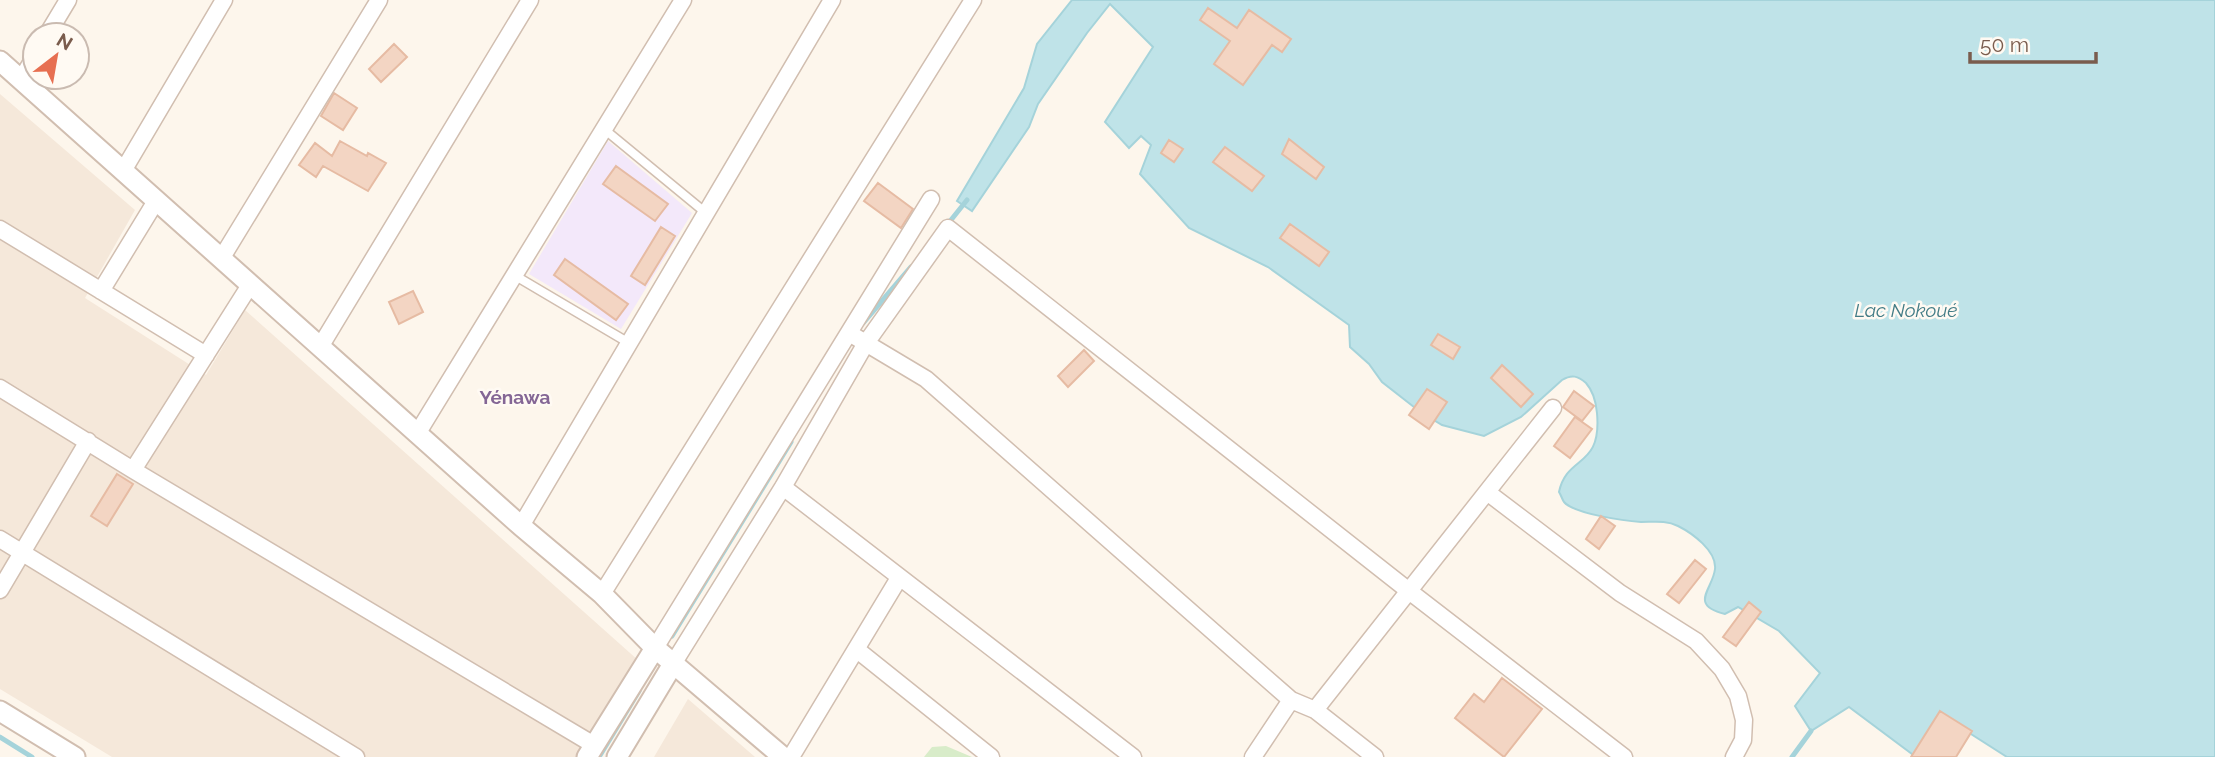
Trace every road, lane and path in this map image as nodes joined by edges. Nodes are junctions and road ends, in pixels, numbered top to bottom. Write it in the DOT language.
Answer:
graph roads {
  1 [pos="68,0"];
  2 [pos="224,0"];
  3 [pos="379,0"];
  4 [pos="530,0"];
  5 [pos="683,0"];
  6 [pos="832,0"];
  7 [pos="973,0"];
  8 [pos="55,21"];
  9 [pos="2,64"];
  10 [pos="21,80"];
  11 [pos="33,91"];
  12 [pos="604,129"];
  13 [pos="123,171"];
  14 [pos="931,199"];
  15 [pos="156,201"];
  16 [pos="706,213"];
  17 [pos="0,229"];
  18 [pos="221,258"];
  19 [pos="514,275"];
  20 [pos="250,285"];
  21 [pos="101,290"];
  22 [pos="849,333"];
  23 [pos="866,343"];
  24 [pos="629,344"];
  25 [pos="320,347"];
  26 [pos="206,355"];
  27 [pos="0,388"];
  28 [pos="1553,408"];
  29 [pos="417,434"];
  30 [pos="88,441"];
  31 [pos="133,470"];
  32 [pos="783,487"];
  33 [pos="1487,492"];
  34 [pos="521,526"];
  35 [pos="0,539"];
  36 [pos="22,553"];
  37 [pos="899,578"];
  38 [pos="0,590"];
  39 [pos="1409,591"];
  40 [pos="602,594"];
  41 [pos="655,648"];
  42 [pos="856,649"];
  43 [pos="673,664"];
  44 [pos="1291,700"];
  45 [pos="1315,710"];
  46 [pos="0,711"];
  47 [pos="591,751"];
  48 [pos="75,757"];
  49 [pos="356,757"];
  50 [pos="617,757"];
  51 [pos="783,757"];
  52 [pos="791,757"];
  53 [pos="991,757"];
  54 [pos="1133,757"];
  55 [pos="1253,757"];
  56 [pos="1375,757"];
  57 [pos="1624,757"];
  58 [pos="1734,757"];
  1 -- 8 [label="street"];
  2 -- 13 [label="street"];
  3 -- 18 [label="street"];
  4 -- 25 [label="street"];
  5 -- 12 [label="street"];
  6 -- 16 [label="street"];
  7 -- 40 [label="street"];
  9 -- 10 [label="street"];
  11 -- 13 [label="street"];
  12 -- 16 [label="lane"];
  12 -- 19 [label="street"];
  13 -- 15 [label="street"];
  14 -- 22 [label="street"];
  15 -- 18 [label="street"];
  15 -- 21 [label="street"];
  16 -- 24 [label="street"];
  17 -- 21 [label="street"];
  18 -- 20 [label="street"];
  19 -- 24 [label="lane"];
  19 -- 29 [label="street"];
  20 -- 25 [label="street"];
  20 -- 26 [label="street"];
  21 -- 26 [label="street"];
  22 -- 23 [label="street"];
  22 -- 41 [label="street"];
  23 -- 32 [label="street"];
  23 -- 39 [label="street"];
  23 -- 44 [label="street"];
  24 -- 34 [label="street"];
  25 -- 29 [label="street"];
  26 -- 31 [label="street"];
  27 -- 30 [label="street"];
  28 -- 33 [label="street"];
  29 -- 34 [label="street"];
  30 -- 31 [label="street"];
  30 -- 36 [label="street"];
  31 -- 47 [label="street"];
  32 -- 37 [label="street"];
  32 -- 43 [label="street"];
  33 -- 39 [label="street"];
  33 -- 58 [label="street"];
  34 -- 40 [label="street"];
  35 -- 36 [label="street"];
  36 -- 38 [label="street"];
  36 -- 49 [label="street"];
  37 -- 42 [label="street"];
  37 -- 54 [label="street"];
  39 -- 45 [label="street"];
  39 -- 57 [label="street"];
  40 -- 41 [label="street"];
  41 -- 43 [label="street"];
  41 -- 47 [label="street"];
  42 -- 52 [label="street"];
  42 -- 53 [label="street"];
  43 -- 50 [label="street"];
  43 -- 51 [label="street"];
  44 -- 45 [label="street"];
  44 -- 55 [label="street"];
  45 -- 56 [label="street"];
  46 -- 48 [label="street"];
}
